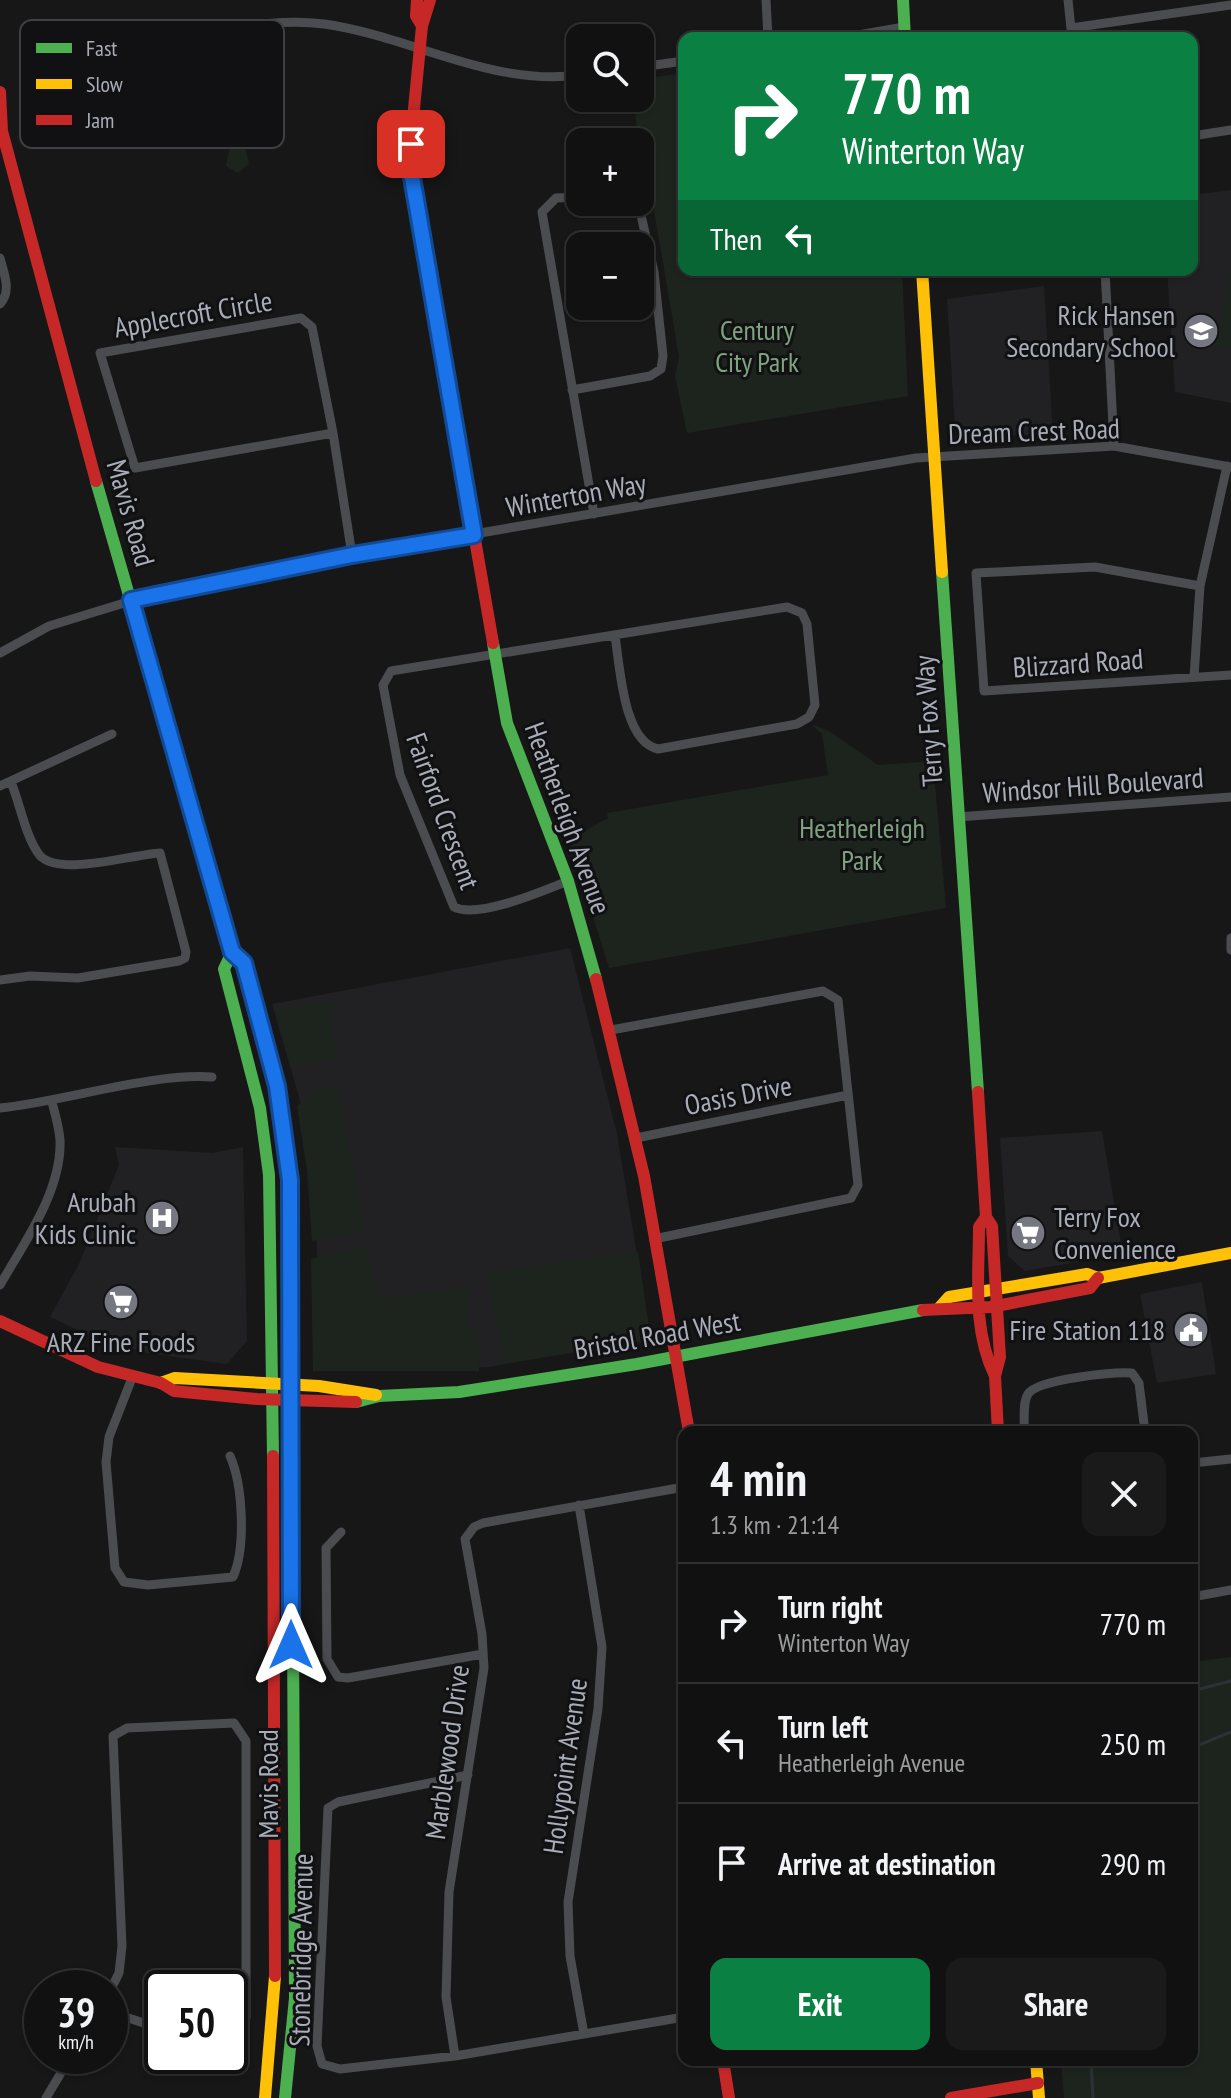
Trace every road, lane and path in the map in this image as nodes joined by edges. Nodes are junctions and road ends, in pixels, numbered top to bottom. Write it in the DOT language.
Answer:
graph roads {
  1 [pos="417,0"];
  2 [pos="430,0"];
  3 [pos="766,0"];
  4 [pos="903,0"];
  5 [pos="1068,0"];
  6 [pos="1231,5"];
  7 [pos="284,22"];
  8 [pos="422,26"];
  9 [pos="768,32"];
  10 [pos="904,32"];
  11 [pos="1072,32"];
  12 [pos="1078,32"];
  13 [pos="419,51"];
  14 [pos="678,62"];
  15 [pos="654,65"];
  16 [pos="566,76"];
  17 [pos="0,92"];
  18 [pos="1,129"];
  19 [pos="1231,130"];
  20 [pos="1198,135"];
  21 [pos="566,198"];
  22 [pos="641,216"];
  23 [pos="0,258"];
  24 [pos="922,276"];
  25 [pos="1105,276"];
  26 [pos="0,304"];
  27 [pos="572,390"];
  28 [pos="333,433"];
  29 [pos="1114,446"];
  30 [pos="934,456"];
  31 [pos="1229,466"];
  32 [pos="594,514"];
  33 [pos="474,535"];
  34 [pos="352,555"];
  35 [pos="1200,586"];
  36 [pos="131,600"];
  37 [pos="615,636"];
  38 [pos="0,653"];
  39 [pos="495,657"];
  40 [pos="1231,675"];
  41 [pos="1194,677"];
  42 [pos="112,734"];
  43 [pos="11,782"];
  44 [pos="0,786"];
  45 [pos="1231,797"];
  46 [pos="958,817"];
  47 [pos="568,881"];
  48 [pos="1231,938"];
  49 [pos="1231,950"];
  50 [pos="232,952"];
  51 [pos="0,980"];
  52 [pos="611,1030"];
  53 [pos="212,1077"];
  54 [pos="848,1095"];
  55 [pos="52,1102"];
  56 [pos="0,1108"];
  57 [pos="636,1138"];
  58 [pos="986,1217"];
  59 [pos="654,1239"];
  60 [pos="1231,1253"];
  61 [pos="1098,1278"];
  62 [pos="0,1285"];
  63 [pos="996,1289"];
  64 [pos="980,1292"];
  65 [pos="997,1305"];
  66 [pos="940,1307"];
  67 [pos="980,1307"];
  68 [pos="0,1321"];
  69 [pos="676,1357"];
  70 [pos="995,1376"];
  71 [pos="132,1378"];
  72 [pos="161,1383"];
  73 [pos="271,1383"];
  74 [pos="292,1385"];
  75 [pos="379,1396"];
  76 [pos="271,1400"];
  77 [pos="292,1401"];
  78 [pos="688,1426"];
  79 [pos="998,1426"];
  80 [pos="1024,1426"];
  81 [pos="1144,1426"];
  82 [pos="230,1456"];
  83 [pos="1231,1459"];
  84 [pos="1198,1462"];
  85 [pos="678,1488"];
  86 [pos="579,1505"];
  87 [pos="341,1532"];
  88 [pos="1231,1590"];
  89 [pos="1198,1596"];
  90 [pos="483,1654"];
  91 [pos="468,1775"];
  92 [pos="119,1970"];
  93 [pos="246,1970"];
  94 [pos="678,2018"];
  95 [pos="584,2034"];
  96 [pos="455,2056"];
  97 [pos="724,2066"];
  98 [pos="1037,2066"];
  99 [pos="60,2074"];
  100 [pos="1038,2083"];
  101 [pos="46,2098"];
  102 [pos="265,2098"];
  103 [pos="285,2098"];
  104 [pos="729,2098"];
  105 [pos="951,2098"];
  106 [pos="1039,2098"];
  1 -- 8 [label="street, Heatherleigh Avenue"];
  2 -- 8 [label="street, Heatherleigh Avenue"];
  3 -- 9 [label="street"];
  4 -- 10 [label="street"];
  5 -- 11 [label="street"];
  6 -- 12 [label="street"];
  7 -- 13 [label="street"];
  8 -- 13 [label="street, Heatherleigh Avenue"];
  13 -- 16 [label="street"];
  13 -- 33 [label="street, Heatherleigh Avenue"];
  14 -- 15 [label="street"];
  17 -- 18 [label="street, Mavis Road"];
  18 -- 36 [label="street, Mavis Road"];
  19 -- 20 [label="street"];
  21 -- 27 [label="street"];
  22 -- 27 [label="street"];
  23 -- 26 [label="street"];
  24 -- 30 [label="street, Terry Fox Way"];
  25 -- 29 [label="street"];
  27 -- 32 [label="street"];
  28 -- 28 [label="street, Applecroft Circle"];
  28 -- 34 [label="street, Applecroft Circle"];
  29 -- 30 [label="street, Dream Crest Road"];
  29 -- 31 [label="street, Dream Crest Road"];
  30 -- 32 [label="street, Winterton Way"];
  30 -- 46 [label="street, Terry Fox Way"];
  31 -- 35 [label="street"];
  32 -- 33 [label="street, Winterton Way"];
  33 -- 34 [label="street, Winterton Way"];
  33 -- 39 [label="street, Heatherleigh Avenue"];
  34 -- 36 [label="street, Winterton Way"];
  35 -- 41 [label="street"];
  35 -- 41 [label="street, Blizzard Road"];
  36 -- 38 [label="street, Winterton Way"];
  36 -- 50 [label="street, Mavis Road"];
  37 -- 37 [label="street"];
  37 -- 39 [label="street"];
  39 -- 47 [label="street, Heatherleigh Avenue"];
  39 -- 47 [label="street, Fairford Crescent"];
  40 -- 41 [label="street, Blizzard Road"];
  42 -- 43 [label="street"];
  43 -- 44 [label="street"];
  43 -- 51 [label="street"];
  45 -- 46 [label="street, Windsor Hill Boulevard"];
  46 -- 58 [label="street, Terry Fox Way"];
  47 -- 52 [label="street, Heatherleigh Avenue"];
  48 -- 49 [label="street"];
  50 -- 73 [label="street, Mavis Road"];
  50 -- 74 [label="street, Mavis Road"];
  52 -- 54 [label="street"];
  52 -- 57 [label="street, Heatherleigh Avenue"];
  53 -- 55 [label="street"];
  54 -- 57 [label="street, Oasis Drive"];
  54 -- 59 [label="street"];
  55 -- 56 [label="street"];
  55 -- 62 [label="street"];
  57 -- 59 [label="street, Heatherleigh Avenue"];
  58 -- 63 [label="street, Terry Fox Way"];
  58 -- 64 [label="street, Terry Fox Way"];
  59 -- 69 [label="street, Heatherleigh Avenue"];
  60 -- 61 [label="street, Bristol Road West"];
  61 -- 63 [label="street, Bristol Road West"];
  61 -- 65 [label="street, Bristol Road West"];
  63 -- 64 [label="street, Bristol Road West"];
  63 -- 65 [label="street, Terry Fox Way"];
  64 -- 66 [label="street, Bristol Road West"];
  64 -- 67 [label="street, Terry Fox Way"];
  65 -- 67 [label="street, Bristol Road West"];
  65 -- 70 [label="street, Terry Fox Way"];
  66 -- 67 [label="street, Bristol Road West"];
  66 -- 69 [label="street, Bristol Road West"];
  67 -- 70 [label="street, Terry Fox Way"];
  68 -- 71 [label="street, Bristol Road West"];
  69 -- 75 [label="street, Bristol Road West"];
  69 -- 78 [label="street, Heatherleigh Avenue"];
  70 -- 79 [label="street, Terry Fox Way"];
  71 -- 72 [label="street, Bristol Road West"];
  71 -- 82 [label="street"];
  72 -- 73 [label="street, Bristol Road West"];
  72 -- 76 [label="street, Bristol Road West"];
  73 -- 74 [label="street, Bristol Road West"];
  73 -- 76 [label="street, Mavis Road"];
  74 -- 75 [label="street, Bristol Road West"];
  74 -- 77 [label="street, Mavis Road"];
  75 -- 77 [label="street, Bristol Road West"];
  76 -- 77 [label="street, Bristol Road West"];
  76 -- 102 [label="street, Mavis Road"];
  77 -- 103 [label="street, Mavis Road"];
  80 -- 81 [label="street"];
  83 -- 84 [label="street"];
  85 -- 86 [label="street, Marblewood Drive"];
  86 -- 90 [label="street, Marblewood Drive"];
  86 -- 95 [label="street, Hollypoint Avenue"];
  87 -- 90 [label="street"];
  88 -- 89 [label="street"];
  90 -- 91 [label="street, Marblewood Drive"];
  91 -- 96 [label="street, Marblewood Drive"];
  91 -- 96 [label="street, Stonebridge Avenue"];
  92 -- 93 [label="street"];
  94 -- 95 [label="street, Stonebridge Avenue"];
  95 -- 96 [label="street, Stonebridge Avenue"];
  97 -- 104 [label="street"];
  98 -- 100 [label="street"];
  99 -- 101 [label="street"];
  100 -- 105 [label="street"];
  100 -- 106 [label="street"];
}
